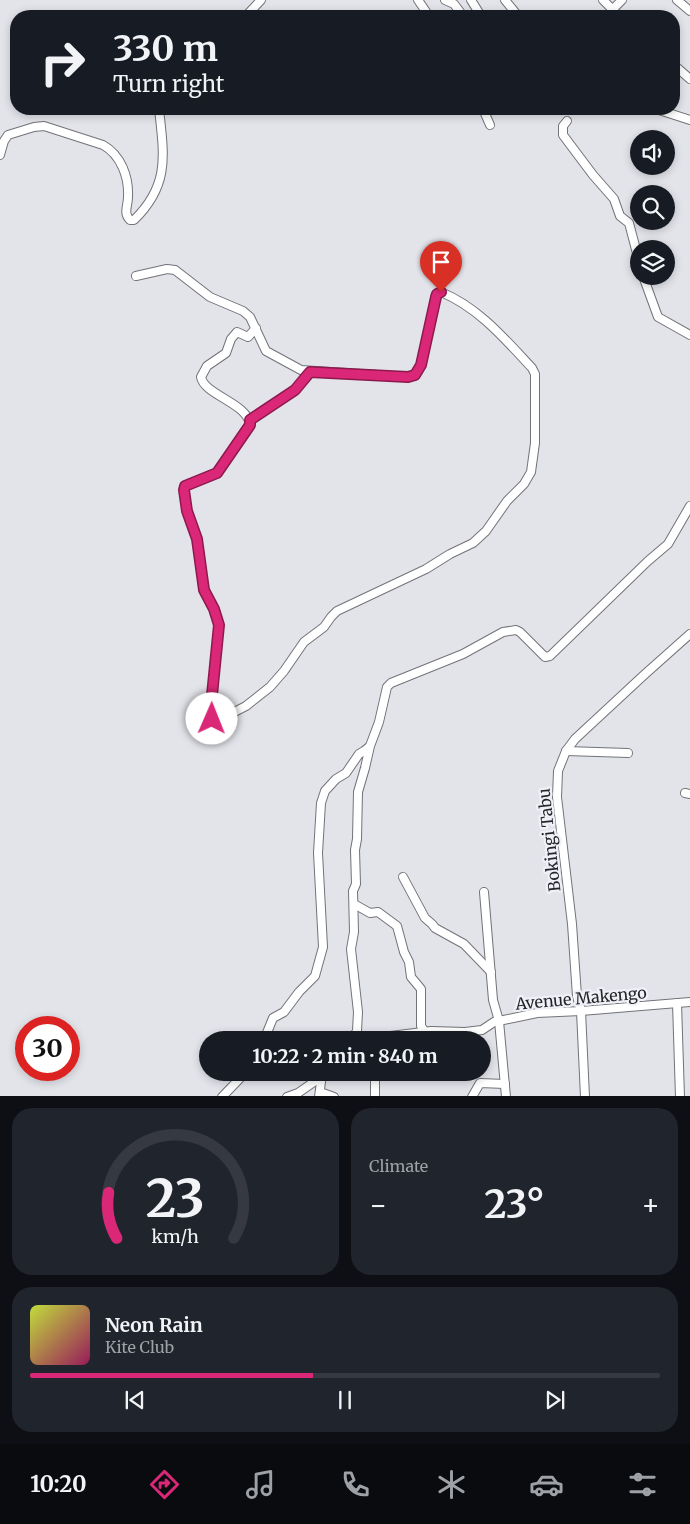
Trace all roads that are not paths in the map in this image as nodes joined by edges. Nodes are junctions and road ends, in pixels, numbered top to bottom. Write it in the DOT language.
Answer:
graph roads {
  1 [pos="261,0"];
  2 [pos="445,0"];
  3 [pos="504,0"];
  4 [pos="603,0"];
  5 [pos="622,0"];
  6 [pos="677,0"];
  7 [pos="252,10"];
  8 [pos="458,10"];
  9 [pos="513,10"];
  10 [pos="612,10"];
  11 [pos="690,11"];
  12 [pos="680,70"];
  13 [pos="690,79"];
  14 [pos="160,115"];
  15 [pos="486,115"];
  16 [pos="675,115"];
  17 [pos="690,120"];
  18 [pos="567,121"];
  19 [pos="490,125"];
  20 [pos="0,155"];
  21 [pos="633,240"];
  22 [pos="136,276"];
  23 [pos="646,285"];
  24 [pos="256,328"];
  25 [pos="690,335"];
  26 [pos="310,372"];
  27 [pos="250,420"];
  28 [pos="690,506"];
  29 [pos="690,634"];
  30 [pos="370,746"];
  31 [pos="566,751"];
  32 [pos="628,753"];
  33 [pos="403,877"];
  34 [pos="484,892"];
  35 [pos="354,904"];
  36 [pos="491,972"];
  37 [pos="690,1002"];
  38 [pos="677,1003"];
  39 [pos="581,1011"];
  40 [pos="499,1021"];
  41 [pos="268,1031"];
  42 [pos="357,1031"];
  43 [pos="424,1031"];
  44 [pos="474,1031"];
  45 [pos="237,1081"];
  46 [pos="314,1081"];
  47 [pos="321,1081"];
  48 [pos="375,1081"];
  49 [pos="505,1084"];
  50 [pos="319,1094"];
  51 [pos="222,1096"];
  52 [pos="288,1096"];
  53 [pos="334,1096"];
  54 [pos="374,1096"];
  55 [pos="472,1096"];
  56 [pos="506,1096"];
  57 [pos="585,1096"];
  58 [pos="680,1096"];
  1 -- 7 [label="street"];
  2 -- 8 [label="street"];
  3 -- 9 [label="street"];
  4 -- 10 [label="street"];
  5 -- 10 [label="street"];
  6 -- 11 [label="street"];
  12 -- 13 [label="street"];
  14 -- 20 [label="street"];
  15 -- 19 [label="street"];
  16 -- 17 [label="street"];
  18 -- 21 [label="street"];
  22 -- 24 [label="street"];
  23 -- 25 [label="street"];
  24 -- 26 [label="street"];
  24 -- 27 [label="street"];
  26 -- 27 [label="street"];
  26 -- 27 [label="street"];
  28 -- 30 [label="street"];
  29 -- 31 [label="street, Bokingi Tabu"];
  30 -- 35 [label="street"];
  30 -- 41 [label="street"];
  31 -- 32 [label="street"];
  31 -- 39 [label="street, Bokingi Tabu"];
  33 -- 36 [label="street"];
  34 -- 36 [label="street"];
  35 -- 42 [label="street"];
  35 -- 43 [label="street"];
  36 -- 40 [label="street"];
  37 -- 38 [label="street, Avenue Makengo"];
  38 -- 39 [label="street, Avenue Makengo"];
  38 -- 58 [label="street"];
  39 -- 40 [label="street, Avenue Makengo"];
  39 -- 57 [label="street, Bokingi Tabu"];
  40 -- 44 [label="street, Avenue Makengo"];
  40 -- 49 [label="street"];
  45 -- 51 [label="street"];
  46 -- 52 [label="street"];
  47 -- 50 [label="street"];
  48 -- 54 [label="street"];
  49 -- 55 [label="street"];
  49 -- 56 [label="street"];
  50 -- 53 [label="street"];
}
